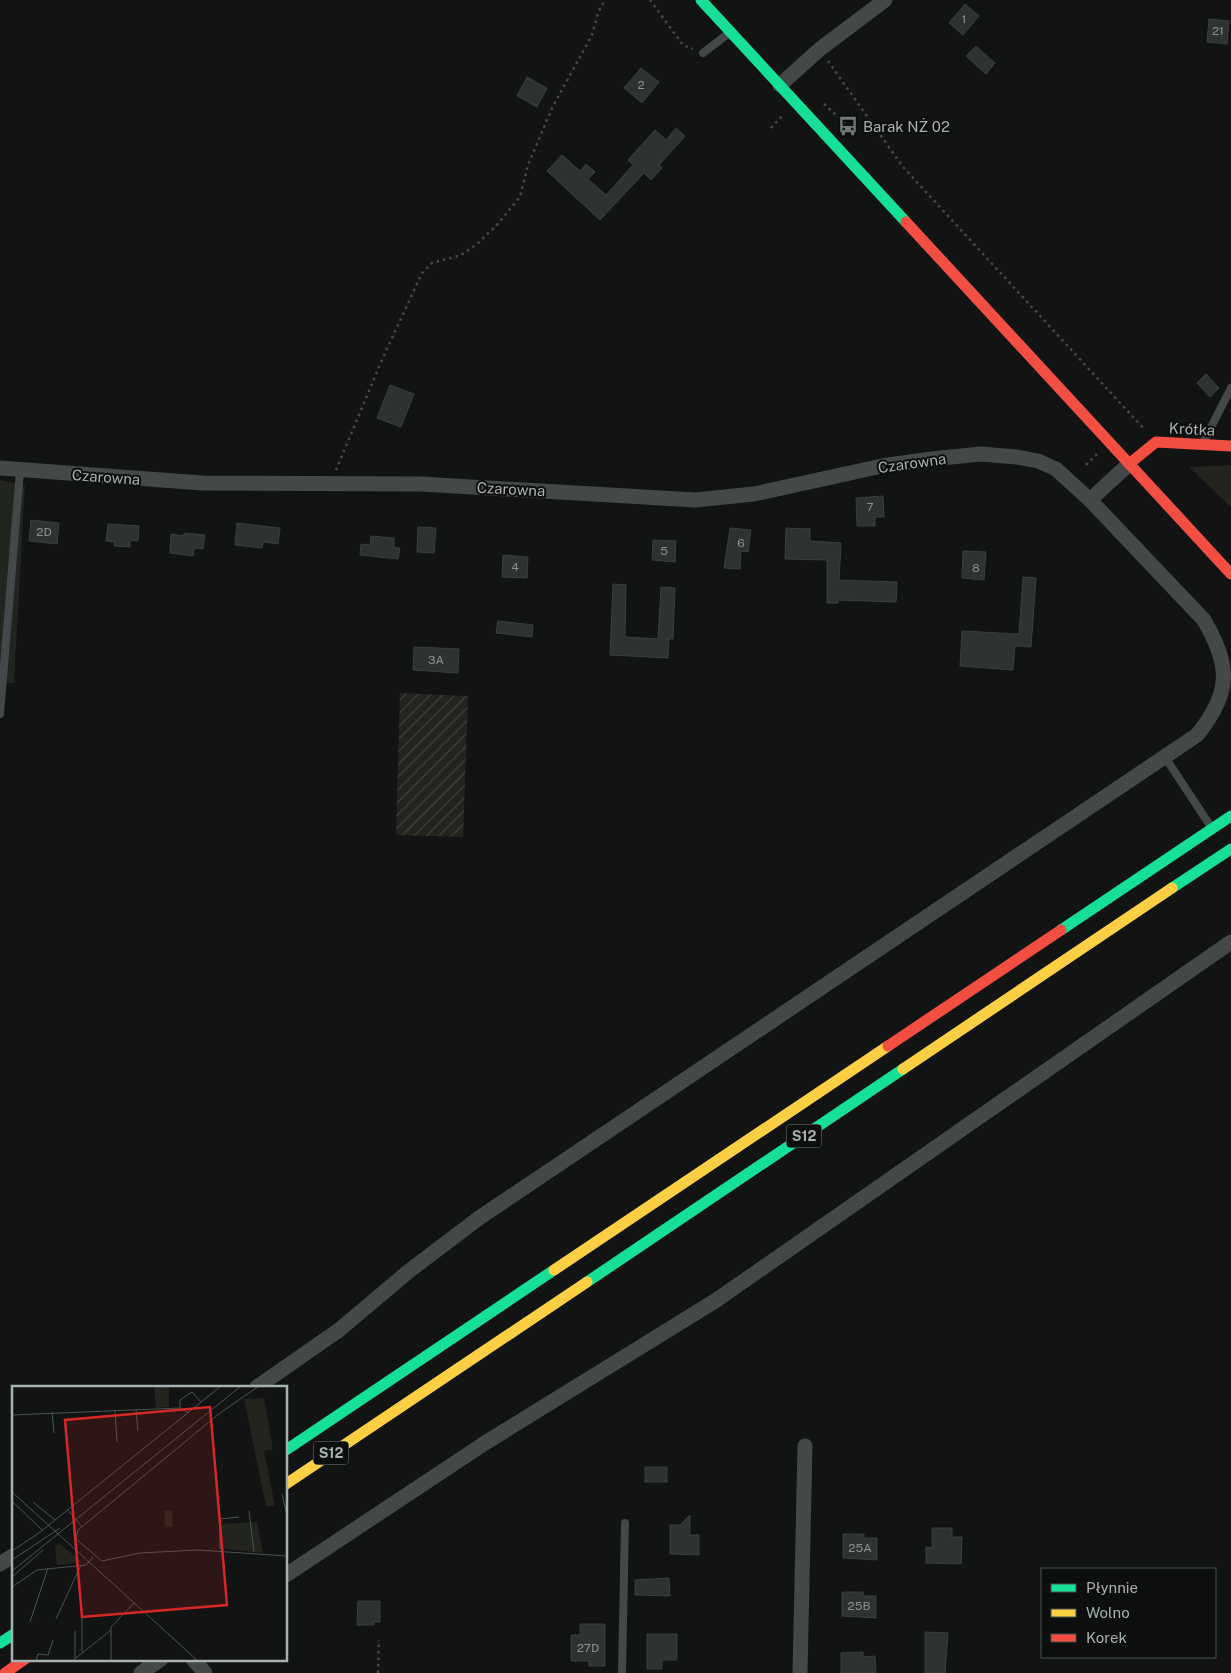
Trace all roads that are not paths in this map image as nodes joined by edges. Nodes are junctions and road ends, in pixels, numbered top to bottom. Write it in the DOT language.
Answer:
graph roads {
  1 [pos="701,0"];
  2 [pos="885,0"];
  3 [pos="730,32"];
  4 [pos="703,53"];
  5 [pos="780,85"];
  6 [pos="1231,388"];
  7 [pos="1202,445"];
  8 [pos="1231,446"];
  9 [pos="1129,464"];
  10 [pos="0,468"];
  11 [pos="20,471"];
  12 [pos="1090,500"];
  13 [pos="1231,574"];
  14 [pos="0,714"];
  15 [pos="1165,757"];
  16 [pos="1231,816"];
  17 [pos="1215,832"];
  18 [pos="1228,850"];
  19 [pos="1231,942"];
  20 [pos="258,1386"];
  21 [pos="805,1446"];
  22 [pos="288,1449"];
  23 [pos="288,1483"];
  24 [pos="625,1523"];
  25 [pos="12,1556"];
  26 [pos="0,1564"];
  27 [pos="288,1574"];
  28 [pos="12,1635"];
  29 [pos="0,1643"];
  30 [pos="24,1660"];
  31 [pos="160,1660"];
  32 [pos="194,1660"];
  33 [pos="5,1673"];
  34 [pos="141,1673"];
  35 [pos="205,1673"];
  36 [pos="622,1673"];
  37 [pos="800,1673"];
  1 -- 3 [label="main road"];
  2 -- 5 [label="street"];
  3 -- 4 [label="lane"];
  3 -- 5 [label="main road"];
  5 -- 9 [label="main road"];
  6 -- 7 [label="lane"];
  7 -- 8 [label="main road, Krótka"];
  7 -- 9 [label="main road, Krótka"];
  9 -- 12 [label="street"];
  9 -- 13 [label="main road"];
  10 -- 11 [label="street, Czarowna"];
  11 -- 12 [label="street, Czarowna"];
  11 -- 14 [label="lane"];
  12 -- 15 [label="street, Czarowna"];
  15 -- 17 [label="lane"];
  15 -- 20 [label="street, Czarowna"];
  16 -- 17 [label="main road, S12"];
  17 -- 22 [label="main road, S12"];
  18 -- 23 [label="main road, S12"];
  19 -- 27 [label="street"];
  21 -- 37 [label="street"];
  24 -- 36 [label="lane"];
  25 -- 26 [label="street"];
  28 -- 29 [label="main road"];
  30 -- 33 [label="main road"];
  31 -- 34 [label="street"];
  32 -- 35 [label="street"];
}
